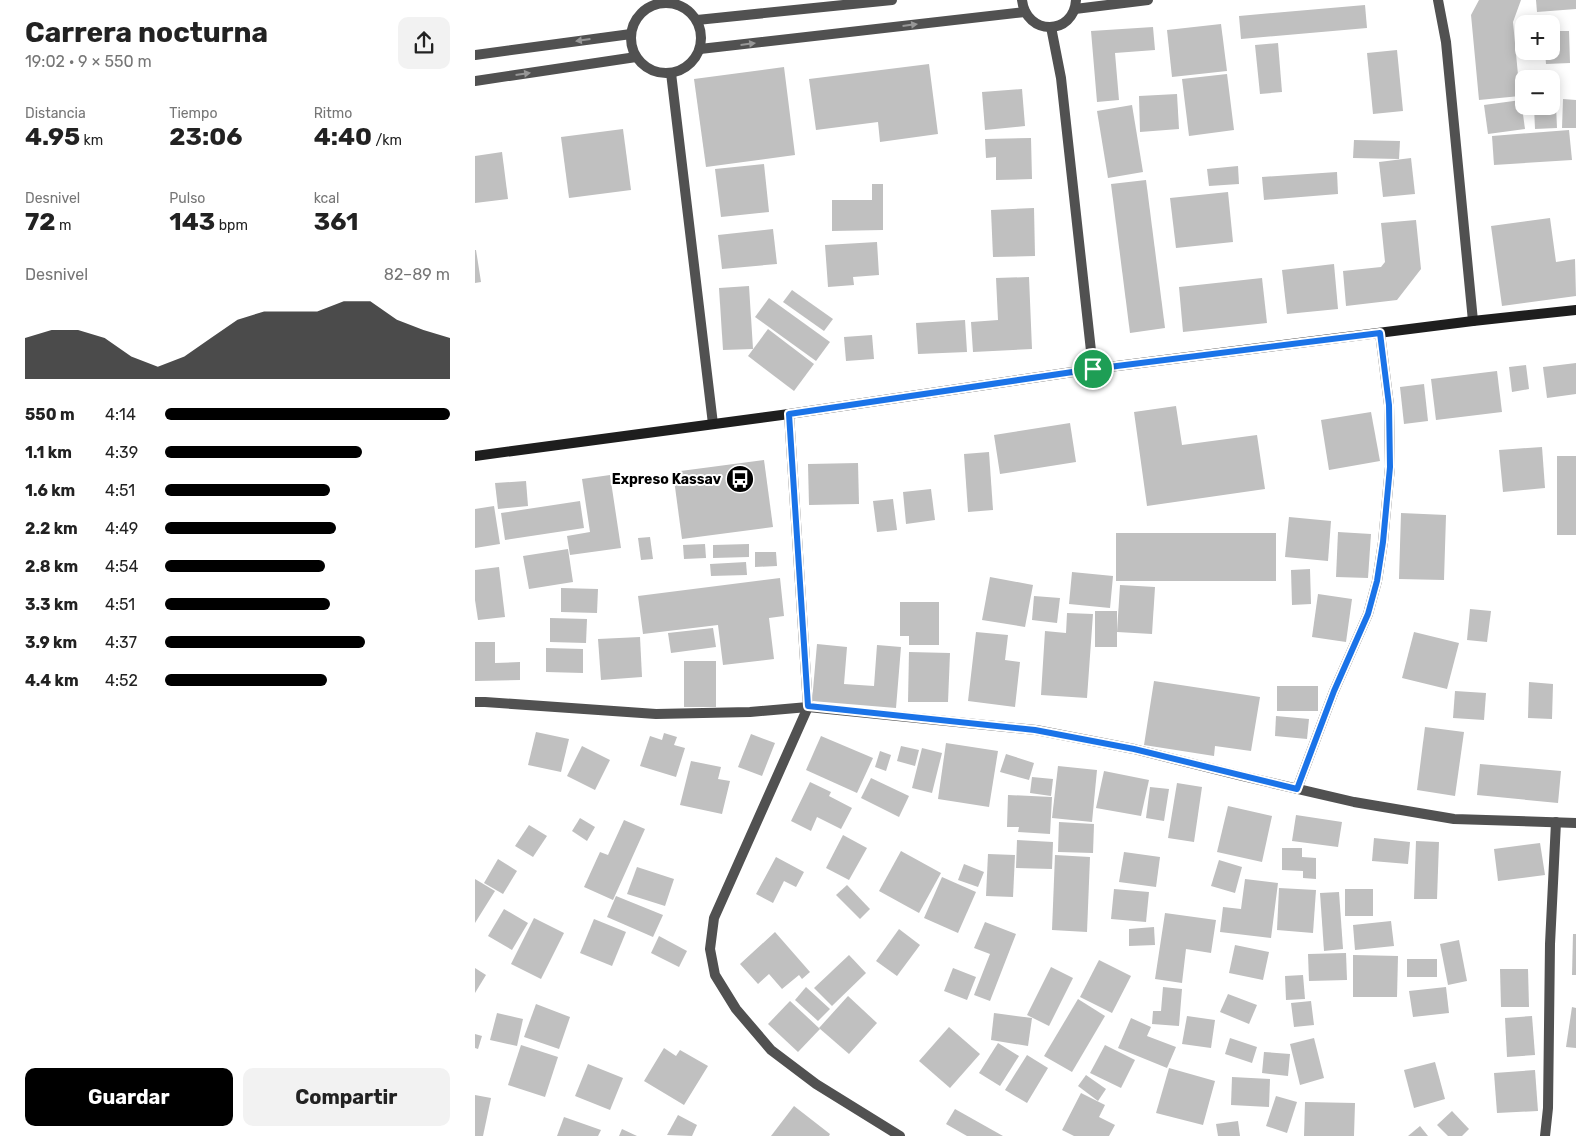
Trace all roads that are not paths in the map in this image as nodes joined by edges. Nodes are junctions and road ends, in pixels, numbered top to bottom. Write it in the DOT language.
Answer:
graph roads {
  1 [pos="892,0"];
  2 [pos="1022,0"];
  3 [pos="1147,0"];
  4 [pos="1438,0"];
  5 [pos="664,2"];
  6 [pos="1076,4"];
  7 [pos="1025,12"];
  8 [pos="697,20"];
  9 [pos="1051,27"];
  10 [pos="631,34"];
  11 [pos="700,49"];
  12 [pos="475,55"];
  13 [pos="636,57"];
  14 [pos="671,73"];
  15 [pos="475,81"];
  16 [pos="1576,310"];
  17 [pos="1473,321"];
  18 [pos="1380,333"];
  19 [pos="1093,369"];
  20 [pos="789,414"];
  21 [pos="713,424"];
  22 [pos="475,456"];
  23 [pos="475,702"];
  24 [pos="808,706"];
  25 [pos="1297,789"];
  26 [pos="1556,822"];
  27 [pos="1576,823"];
  28 [pos="900,1136"];
  29 [pos="1545,1136"];
  1 -- 8 [label="street"];
  2 -- 7 [label="street"];
  3 -- 6 [label="street"];
  4 -- 17 [label="street"];
  5 -- 8 [label="street"];
  5 -- 10 [label="street"];
  6 -- 9 [label="street"];
  7 -- 9 [label="street"];
  11 -- 7 [label="street, one-way"];
  8 -- 11 [label="street"];
  9 -- 19 [label="street"];
  10 -- 12 [label="street, one-way"];
  10 -- 13 [label="street"];
  11 -- 14 [label="street"];
  13 -- 14 [label="street"];
  15 -- 13 [label="street, one-way"];
  14 -- 21 [label="street"];
  16 -- 17 [label="street"];
  17 -- 18 [label="street"];
  18 -- 19 [label="street"];
  18 -- 25 [label="street"];
  19 -- 20 [label="street"];
  20 -- 21 [label="street"];
  20 -- 24 [label="street"];
  21 -- 22 [label="street"];
  23 -- 24 [label="street"];
  24 -- 25 [label="street"];
  24 -- 28 [label="street"];
  25 -- 26 [label="street"];
  26 -- 27 [label="street"];
  26 -- 29 [label="street"];
}
